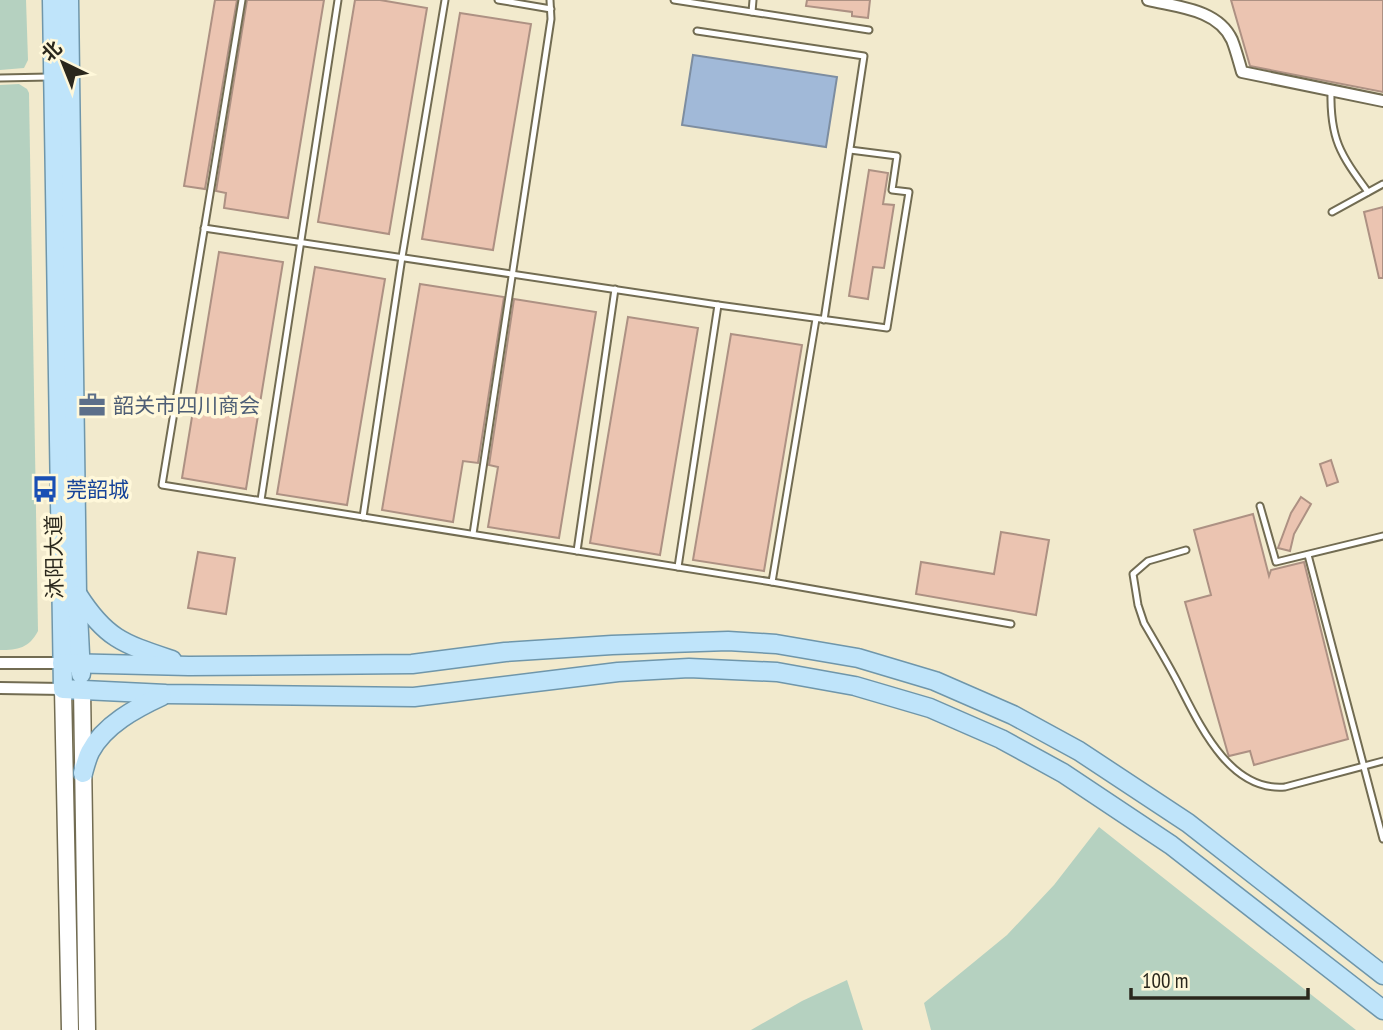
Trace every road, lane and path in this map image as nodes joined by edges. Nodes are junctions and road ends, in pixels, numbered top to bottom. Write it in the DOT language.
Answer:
graph roads {
  1 [pos="52,0"];
  2 [pos="69,0"];
  3 [pos="242,0"];
  4 [pos="338,0"];
  5 [pos="445,0"];
  6 [pos="498,0"];
  7 [pos="550,0"];
  8 [pos="674,0"];
  9 [pos="753,0"];
  10 [pos="1148,0"];
  11 [pos="551,9"];
  12 [pos="752,12"];
  13 [pos="869,30"];
  14 [pos="697,31"];
  15 [pos="54,77"];
  16 [pos="0,78"];
  17 [pos="1331,91"];
  18 [pos="1383,101"];
  19 [pos="850,150"];
  20 [pos="1383,184"];
  21 [pos="1368,192"];
  22 [pos="1332,212"];
  23 [pos="204,228"];
  24 [pos="302,243"];
  25 [pos="402,257"];
  26 [pos="512,274"];
  27 [pos="615,289"];
  28 [pos="718,305"];
  29 [pos="816,319"];
  30 [pos="824,320"];
  31 [pos="261,500"];
  32 [pos="1260,506"];
  33 [pos="363,517"];
  34 [pos="473,534"];
  35 [pos="1383,536"];
  36 [pos="1186,550"];
  37 [pos="577,551"];
  38 [pos="1308,555"];
  39 [pos="678,567"];
  40 [pos="772,582"];
  41 [pos="77,594"];
  42 [pos="1011,624"];
  43 [pos="0,663"];
  44 [pos="62,663"];
  45 [pos="81,664"];
  46 [pos="189,666"];
  47 [pos="0,688"];
  48 [pos="63,688"];
  49 [pos="82,688"];
  50 [pos="166,695"];
  51 [pos="1383,761"];
  52 [pos="1364,766"];
  53 [pos="83,774"];
  54 [pos="1383,839"];
  55 [pos="1383,975"];
  56 [pos="1383,1010"];
  57 [pos="69,1030"];
  58 [pos="87,1030"];
  1 -- 15 [label="main road, 沐阳大道"];
  2 -- 41 [label="main road, 沐阳大道"];
  3 -- 23 [label="lane"];
  4 -- 24 [label="lane"];
  5 -- 25 [label="lane"];
  6 -- 11 [label="lane"];
  7 -- 11 [label="lane"];
  8 -- 12 [label="lane"];
  9 -- 12 [label="lane"];
  10 -- 17 [label="street"];
  11 -- 26 [label="lane"];
  12 -- 13 [label="lane"];
  14 -- 19 [label="lane"];
  15 -- 16 [label="lane"];
  15 -- 44 [label="main road, 沐阳大道"];
  17 -- 18 [label="street"];
  17 -- 21 [label="lane"];
  19 -- 30 [label="lane"];
  19 -- 30 [label="lane"];
  20 -- 21 [label="lane"];
  21 -- 22 [label="lane"];
  23 -- 24 [label="lane"];
  23 -- 31 [label="lane"];
  24 -- 25 [label="lane"];
  24 -- 31 [label="lane"];
  25 -- 26 [label="lane"];
  25 -- 33 [label="lane"];
  26 -- 27 [label="lane"];
  26 -- 34 [label="lane"];
  27 -- 28 [label="lane"];
  27 -- 37 [label="lane"];
  28 -- 29 [label="lane"];
  28 -- 39 [label="lane"];
  29 -- 30 [label="lane"];
  29 -- 40 [label="lane"];
  31 -- 33 [label="lane"];
  32 -- 38 [label="lane"];
  33 -- 34 [label="lane"];
  34 -- 37 [label="lane"];
  35 -- 38 [label="lane"];
  36 -- 52 [label="lane"];
  37 -- 39 [label="lane"];
  38 -- 52 [label="lane"];
  39 -- 40 [label="lane"];
  40 -- 42 [label="lane"];
  41 -- 45 [label="main road, 沐阳大道"];
  41 -- 46 [label="main road"];
  43 -- 44 [label="street"];
  44 -- 45 [label="main road"];
  44 -- 48 [label="main road, 沐阳大道"];
  45 -- 46 [label="main road"];
  45 -- 49 [label="main road, 沐阳大道"];
  46 -- 55 [label="main road"];
  47 -- 48 [label="street"];
  48 -- 49 [label="main road"];
  48 -- 57 [label="main road, 沐阳大道"];
  49 -- 50 [label="main road"];
  49 -- 53 [label="main road, 沐阳大道"];
  50 -- 53 [label="main road"];
  50 -- 56 [label="main road"];
  51 -- 52 [label="lane"];
  52 -- 54 [label="lane"];
  53 -- 58 [label="main road, 沐阳大道"];
}
